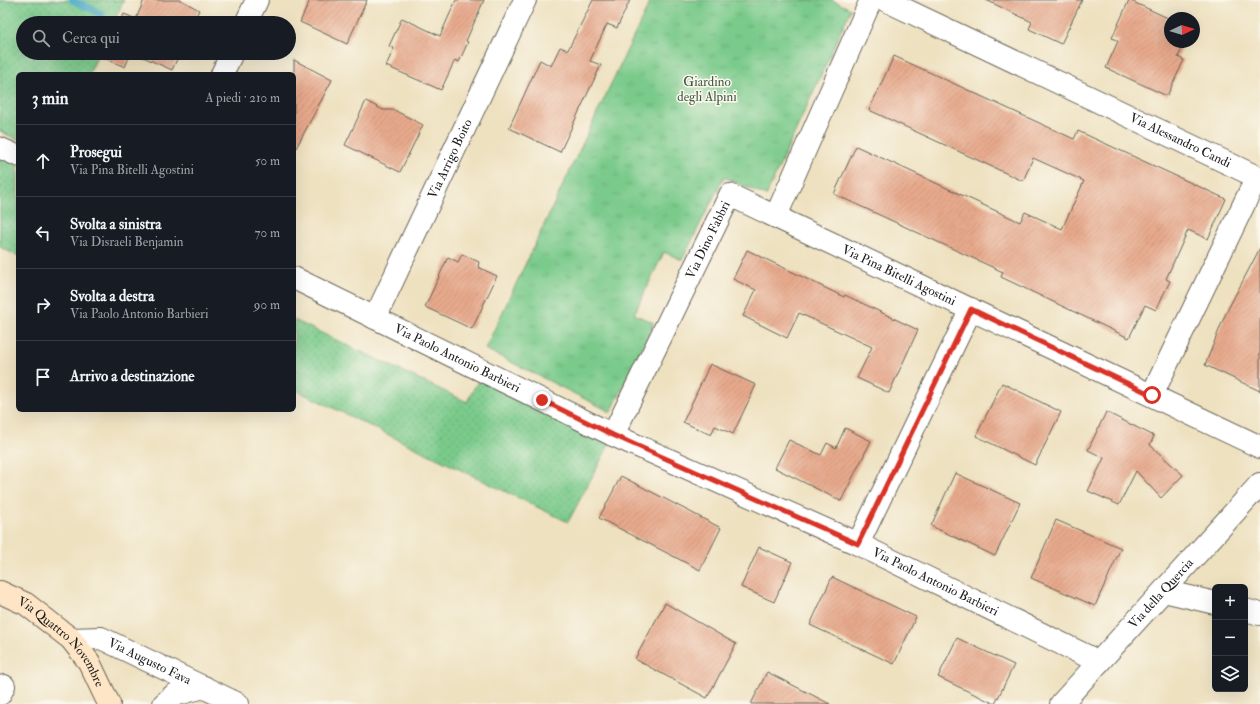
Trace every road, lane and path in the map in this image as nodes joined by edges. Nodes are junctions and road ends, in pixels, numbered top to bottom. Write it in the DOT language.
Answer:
graph roads {
  1 [pos="257,0"];
  2 [pos="525,0"];
  3 [pos="871,0"];
  4 [pos="885,0"];
  5 [pos="249,16"];
  6 [pos="229,60"];
  7 [pos="223,72"];
  8 [pos="0,148"];
  9 [pos="16,155"];
  10 [pos="776,216"];
  11 [pos="296,279"];
  12 [pos="971,309"];
  13 [pos="376,318"];
  14 [pos="1152,395"];
  15 [pos="613,435"];
  16 [pos="1260,447"];
  17 [pos="1260,484"];
  18 [pos="858,544"];
  19 [pos="1164,590"];
  20 [pos="0,592"];
  21 [pos="1212,602"];
  22 [pos="1248,611"];
  23 [pos="1260,614"];
  24 [pos="71,639"];
  25 [pos="1099,662"];
  26 [pos="204,687"];
  27 [pos="109,704"];
  28 [pos="164,704"];
  29 [pos="238,704"];
  30 [pos="1061,704"];
  1 -- 5 [label="street"];
  2 -- 13 [label="street, Via Arrigo Boito"];
  3 -- 10 [label="street"];
  4 -- 14 [label="street, Via Alessandro Candi"];
  6 -- 7 [label="street"];
  8 -- 9 [label="street"];
  10 -- 12 [label="street, Via Pina Bitelli Agostini"];
  10 -- 15 [label="street, Via Dino Fabbri"];
  11 -- 13 [label="street, Via Paolo Antonio Barbieri"];
  12 -- 14 [label="street, Via Pina Bitelli Agostini"];
  12 -- 18 [label="street"];
  13 -- 15 [label="street, Via Paolo Antonio Barbieri"];
  14 -- 16 [label="street, Via Pina Bitelli Agostini"];
  15 -- 18 [label="street, Via Paolo Antonio Barbieri"];
  17 -- 19 [label="street, Via della Quercia"];
  18 -- 25 [label="street, Via Paolo Antonio Barbieri"];
  19 -- 21 [label="street"];
  19 -- 25 [label="street, Via della Quercia"];
  20 -- 24 [label="main road, Via Quattro Novembre"];
  22 -- 23 [label="street"];
  24 -- 26 [label="street, Via Augusto Fava"];
  24 -- 27 [label="main road, Via Quattro Novembre"];
  25 -- 30 [label="street, Via della Quercia"];
  26 -- 28 [label="street, Via Augusto Fava"];
  26 -- 29 [label="street, Via Augusto Fava"];
}
